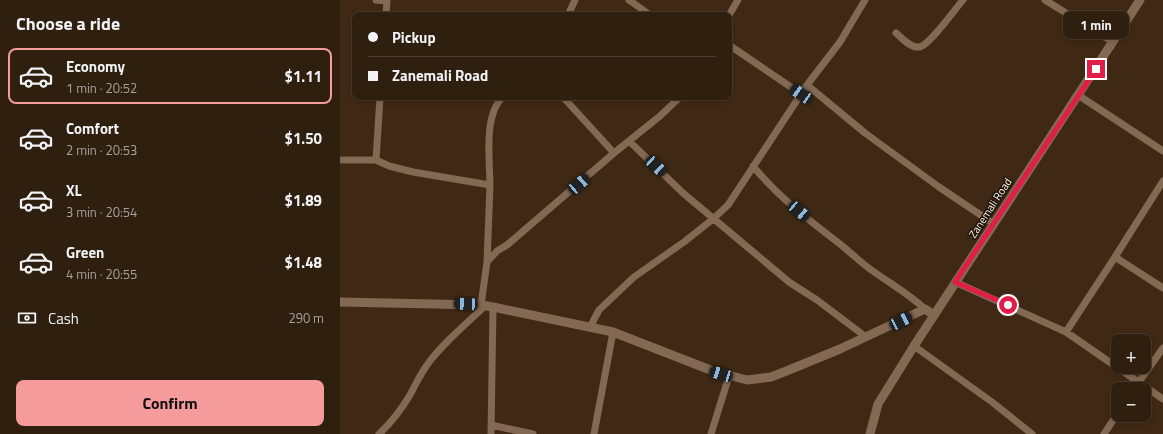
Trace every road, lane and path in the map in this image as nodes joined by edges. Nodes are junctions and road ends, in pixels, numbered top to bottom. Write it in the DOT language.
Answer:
graph roads {
  1 [pos="376,0"];
  2 [pos="387,0"];
  3 [pos="575,0"];
  4 [pos="629,0"];
  5 [pos="738,0"];
  6 [pos="865,0"];
  7 [pos="963,0"];
  8 [pos="1045,0"];
  9 [pos="1140,0"];
  10 [pos="386,12"];
  11 [pos="569,12"];
  12 [pos="646,12"];
  13 [pos="731,12"];
  14 [pos="896,33"];
  15 [pos="1113,42"];
  16 [pos="732,47"];
  17 [pos="807,85"];
  18 [pos="801,94"];
  19 [pos="1078,95"];
  20 [pos="380,100"];
  21 [pos="501,100"];
  22 [pos="566,100"];
  23 [pos="677,100"];
  24 [pos="629,141"];
  25 [pos="1163,151"];
  26 [pos="614,153"];
  27 [pos="340,160"];
  28 [pos="376,160"];
  29 [pos="753,166"];
  30 [pos="1163,181"];
  31 [pos="490,184"];
  32 [pos="713,219"];
  33 [pos="994,224"];
  34 [pos="1115,257"];
  35 [pos="487,262"];
  36 [pos="955,282"];
  37 [pos="1163,288"];
  38 [pos="340,302"];
  39 [pos="486,306"];
  40 [pos="925,309"];
  41 [pos="934,315"];
  42 [pos="590,327"];
  43 [pos="613,332"];
  44 [pos="1066,332"];
  45 [pos="866,338"];
  46 [pos="914,346"];
  47 [pos="1163,348"];
  48 [pos="729,376"];
  49 [pos="1139,382"];
  50 [pos="1151,390"];
  51 [pos="1163,399"];
  52 [pos="1112,422"];
  53 [pos="491,425"];
  54 [pos="379,434"];
  55 [pos="491,434"];
  56 [pos="533,434"];
  57 [pos="594,434"];
  58 [pos="711,434"];
  59 [pos="870,434"];
  60 [pos="1032,434"];
  61 [pos="1104,434"];
  1 -- 2 [label="street"];
  2 -- 10 [label="street"];
  3 -- 11 [label="street"];
  4 -- 12 [label="street"];
  5 -- 13 [label="street"];
  6 -- 17 [label="street"];
  7 -- 14 [label="street"];
  8 -- 15 [label="street"];
  9 -- 15 [label="street, Zanemali Road"];
  15 -- 19 [label="street, Zanemali Road"];
  16 -- 18 [label="street"];
  17 -- 18 [label="street"];
  17 -- 33 [label="street"];
  18 -- 29 [label="street"];
  19 -- 25 [label="street"];
  19 -- 33 [label="street, Zanemali Road"];
  20 -- 28 [label="street"];
  21 -- 31 [label="street"];
  22 -- 26 [label="street"];
  23 -- 24 [label="street"];
  24 -- 26 [label="street"];
  24 -- 32 [label="street"];
  26 -- 35 [label="street"];
  27 -- 28 [label="street"];
  28 -- 31 [label="street"];
  29 -- 32 [label="street"];
  29 -- 40 [label="street"];
  30 -- 34 [label="street"];
  31 -- 35 [label="street"];
  32 -- 42 [label="street"];
  32 -- 45 [label="street"];
  33 -- 36 [label="street, Zanemali Road"];
  34 -- 37 [label="street"];
  34 -- 44 [label="street"];
  35 -- 39 [label="street"];
  36 -- 41 [label="street, Zanemali Road"];
  36 -- 44 [label="street"];
  38 -- 39 [label="street"];
  39 -- 42 [label="street"];
  39 -- 53 [label="street"];
  39 -- 54 [label="street"];
  40 -- 41 [label="street"];
  40 -- 45 [label="street"];
  41 -- 46 [label="street, Zanemali Road"];
  42 -- 43 [label="street"];
  43 -- 48 [label="street"];
  43 -- 57 [label="street"];
  44 -- 49 [label="street"];
  45 -- 48 [label="street"];
  46 -- 59 [label="street, Zanemali Road"];
  46 -- 60 [label="street"];
  47 -- 49 [label="street"];
  48 -- 58 [label="street"];
  50 -- 51 [label="street"];
  52 -- 61 [label="street"];
  53 -- 55 [label="street"];
  53 -- 56 [label="street"];
}
